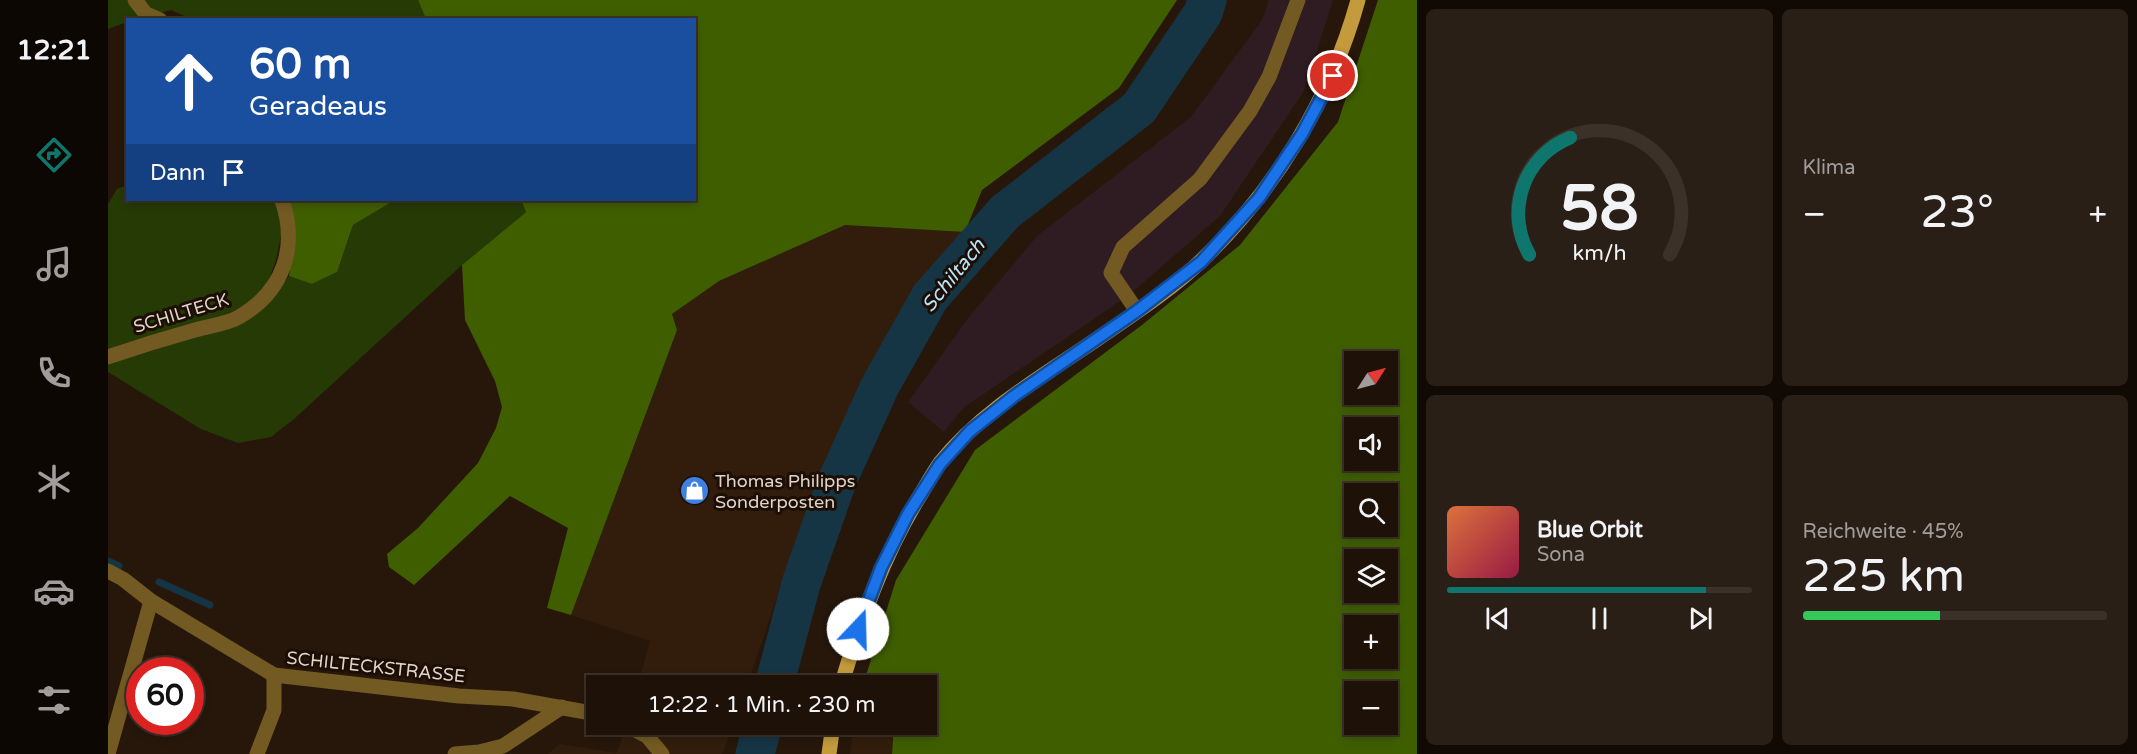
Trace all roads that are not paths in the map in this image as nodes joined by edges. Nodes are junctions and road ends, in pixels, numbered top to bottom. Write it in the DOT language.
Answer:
graph roads {
  1 [pos="135,0"];
  2 [pos="1298,0"];
  3 [pos="1358,0"];
  4 [pos="155,18"];
  5 [pos="282,201"];
  6 [pos="1137,311"];
  7 [pos="108,357"];
  8 [pos="108,571"];
  9 [pos="151,601"];
  10 [pos="274,675"];
  11 [pos="844,675"];
  12 [pos="562,706"];
  13 [pos="586,711"];
  14 [pos="645,735"];
  15 [pos="831,735"];
  16 [pos="108,754"];
  17 [pos="256,754"];
  18 [pos="455,754"];
  19 [pos="662,754"];
  20 [pos="829,754"];
  1 -- 4 [label="street"];
  2 -- 6 [label="street"];
  3 -- 6 [label="main road"];
  5 -- 7 [label="street, SCHILTECK"];
  6 -- 11 [label="main road"];
  8 -- 9 [label="street, SCHILTECKSTRASSE"];
  9 -- 10 [label="street, SCHILTECKSTRASSE"];
  9 -- 16 [label="street"];
  10 -- 12 [label="street, SCHILTECKSTRASSE"];
  10 -- 17 [label="street"];
  12 -- 13 [label="street, SCHILTECKSTRASSE"];
  12 -- 18 [label="street"];
  14 -- 19 [label="street"];
  15 -- 20 [label="main road"];
}
